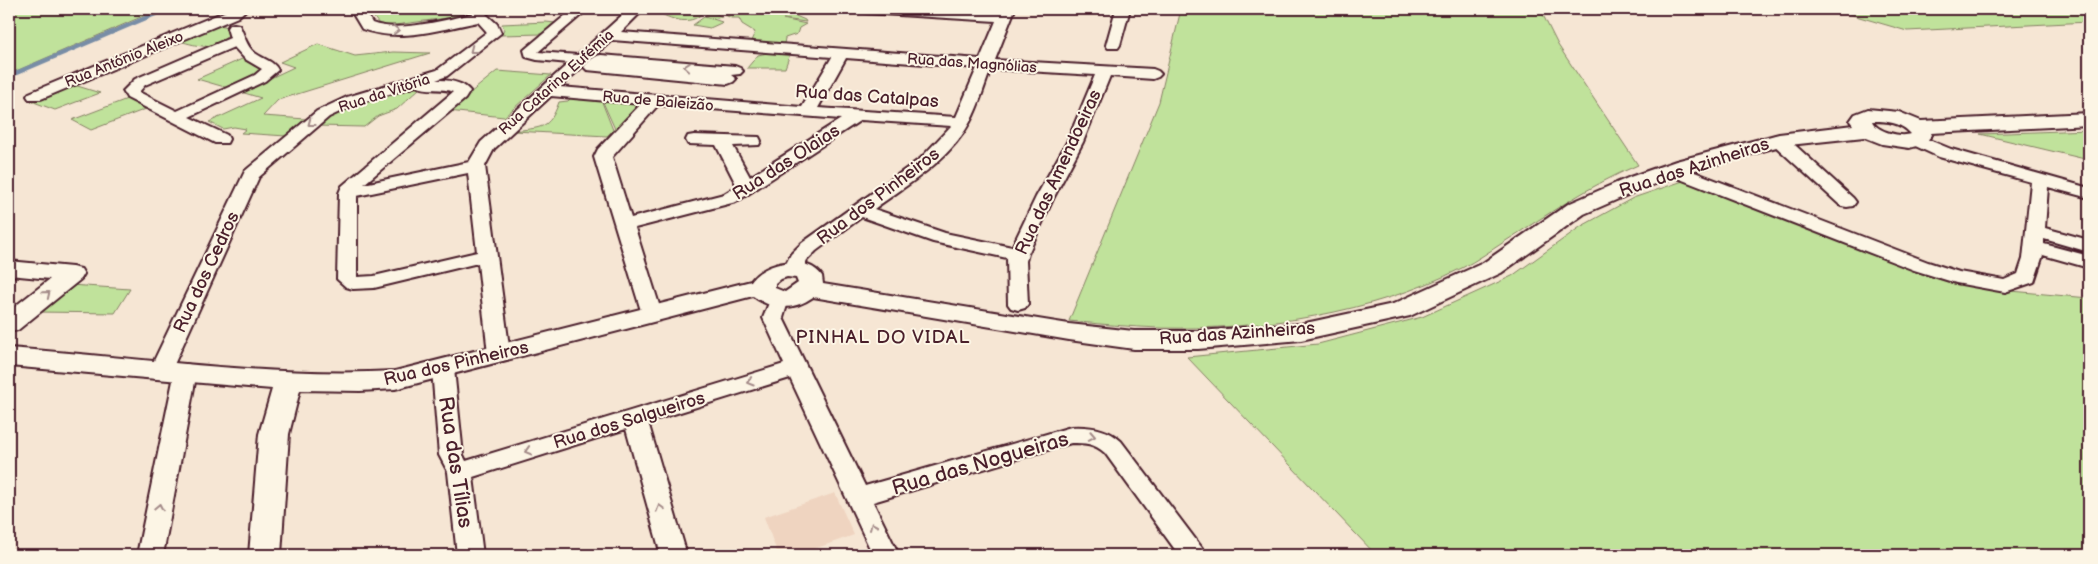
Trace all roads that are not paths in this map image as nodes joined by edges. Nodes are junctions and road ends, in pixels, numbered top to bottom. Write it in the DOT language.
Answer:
graph roads {
  1 [pos="357,9"];
  2 [pos="581,9"];
  3 [pos="637,9"];
  4 [pos="866,9"];
  5 [pos="1123,9"];
  6 [pos="237,11"];
  7 [pos="481,13"];
  8 [pos="1006,13"];
  9 [pos="608,35"];
  10 [pos="237,40"];
  11 [pos="1113,45"];
  12 [pos="756,47"];
  13 [pos="841,54"];
  14 [pos="581,60"];
  15 [pos="986,64"];
  16 [pos="1104,71"];
  17 [pos="1153,74"];
  18 [pos="732,75"];
  19 [pos="413,83"];
  20 [pos="547,91"];
  21 [pos="35,96"];
  22 [pos="653,101"];
  23 [pos="706,105"];
  24 [pos="770,109"];
  25 [pos="807,112"];
  26 [pos="858,115"];
  27 [pos="176,117"];
  28 [pos="2089,119"];
  29 [pos="962,122"];
  30 [pos="1917,134"];
  31 [pos="221,139"];
  32 [pos="694,140"];
  33 [pos="1779,140"];
  34 [pos="722,141"];
  35 [pos="753,141"];
  36 [pos="477,162"];
  37 [pos="1673,170"];
  38 [pos="251,175"];
  39 [pos="2040,180"];
  40 [pos="747,188"];
  41 [pos="2089,193"];
  42 [pos="348,194"];
  43 [pos="1846,202"];
  44 [pos="862,211"];
  45 [pos="624,225"];
  46 [pos="2035,246"];
  47 [pos="2089,246"];
  48 [pos="1018,254"];
  49 [pos="487,255"];
  50 [pos="2089,262"];
  51 [pos="9,268"];
  52 [pos="792,270"];
  53 [pos="809,289"];
  54 [pos="770,293"];
  55 [pos="1018,304"];
  56 [pos="652,314"];
  57 [pos="9,324"];
  58 [pos="499,354"];
  59 [pos="9,358"];
  60 [pos="797,368"];
  61 [pos="443,369"];
  62 [pos="174,370"];
  63 [pos="288,381"];
  64 [pos="635,418"];
  65 [pos="460,472"];
  66 [pos="860,498"];
  67 [pos="150,555"];
  68 [pos="265,555"];
  69 [pos="470,555"];
  70 [pos="674,555"];
  71 [pos="886,555"];
  72 [pos="1193,555"];
  1 -- 7 [label="street, one-way"];
  2 -- 14 [label="street"];
  3 -- 9 [label="street, Rua Catarina Eufémia"];
  4 -- 8 [label="street"];
  5 -- 11 [label="street"];
  6 -- 10 [label="street"];
  6 -- 21 [label="street, Rua António Aleixo"];
  7 -- 19 [label="street, Rua da Vitória, one-way"];
  8 -- 15 [label="street, Rua dos Pinheiros"];
  9 -- 12 [label="street, Rua das Magnólias"];
  9 -- 14 [label="street, Rua Catarina Eufémia"];
  10 -- 27 [label="street"];
  10 -- 27 [label="street"];
  12 -- 13 [label="street, Rua das Magnólias"];
  12 -- 18 [label="street"];
  13 -- 15 [label="street, Rua das Magnólias"];
  13 -- 25 [label="street"];
  14 -- 20 [label="street, Rua Catarina Eufémia"];
  15 -- 16 [label="street, Rua das Magnólias"];
  15 -- 29 [label="street, Rua dos Pinheiros"];
  16 -- 17 [label="street, Rua das Magnólias"];
  16 -- 48 [label="street, Rua das Amendoeiras"];
  18 -- 18 [label="street, one-way"];
  18 -- 23 [label="street"];
  19 -- 38 [label="street, Rua da Vitória, one-way"];
  19 -- 42 [label="street"];
  20 -- 22 [label="street, Rua de Baleizão"];
  20 -- 36 [label="street, Rua Catarina Eufémia"];
  22 -- 23 [label="street, Rua de Baleizão"];
  22 -- 45 [label="street"];
  23 -- 24 [label="street, Rua de Baleizão"];
  24 -- 25 [label="street, Rua das Catalpas"];
  25 -- 26 [label="street, Rua das Catalpas"];
  26 -- 29 [label="street, Rua das Catalpas"];
  26 -- 40 [label="street, Rua das Olaias"];
  27 -- 31 [label="street"];
  28 -- 30 [label="street, Rua das Azinheiras"];
  29 -- 44 [label="street, Rua dos Pinheiros"];
  30 -- 33 [label="street, Rua das Azinheiras"];
  30 -- 39 [label="street"];
  32 -- 34 [label="street"];
  33 -- 37 [label="street, Rua das Azinheiras"];
  33 -- 43 [label="street"];
  34 -- 35 [label="street"];
  34 -- 40 [label="street"];
  36 -- 42 [label="street"];
  36 -- 49 [label="street"];
  37 -- 46 [label="street"];
  37 -- 53 [label="street, Rua das Azinheiras"];
  38 -- 62 [label="street, Rua dos Cedros"];
  39 -- 41 [label="street"];
  39 -- 46 [label="street"];
  40 -- 45 [label="street, Rua das Olaias"];
  42 -- 49 [label="street"];
  44 -- 48 [label="street"];
  44 -- 52 [label="street, Rua dos Pinheiros"];
  45 -- 56 [label="street"];
  46 -- 47 [label="street"];
  46 -- 50 [label="street"];
  48 -- 55 [label="street, Rua das Amendoeiras"];
  49 -- 58 [label="street"];
  57 -- 51 [label="street, one-way"];
  52 -- 53 [label="street"];
  52 -- 54 [label="street"];
  53 -- 54 [label="street, Rua dos Pinheiros"];
  54 -- 56 [label="street, Rua dos Pinheiros"];
  54 -- 60 [label="street"];
  56 -- 58 [label="street, Rua dos Pinheiros"];
  58 -- 61 [label="street, Rua dos Pinheiros"];
  59 -- 62 [label="street, Rua dos Pinheiros"];
  60 -- 64 [label="street, Rua dos Salgueiros, one-way"];
  60 -- 66 [label="street"];
  61 -- 63 [label="street, Rua dos Pinheiros"];
  61 -- 65 [label="street, Rua das Tílias"];
  62 -- 63 [label="street, Rua dos Pinheiros"];
  67 -- 62 [label="street, Rua dos Cedros, one-way"];
  63 -- 68 [label="street"];
  64 -- 65 [label="street, Rua dos Salgueiros, one-way"];
  70 -- 64 [label="street, one-way"];
  65 -- 69 [label="street, Rua das Tílias"];
  71 -- 66 [label="street, one-way"];
  66 -- 72 [label="street, Rua das Nogueiras, one-way"];
}
